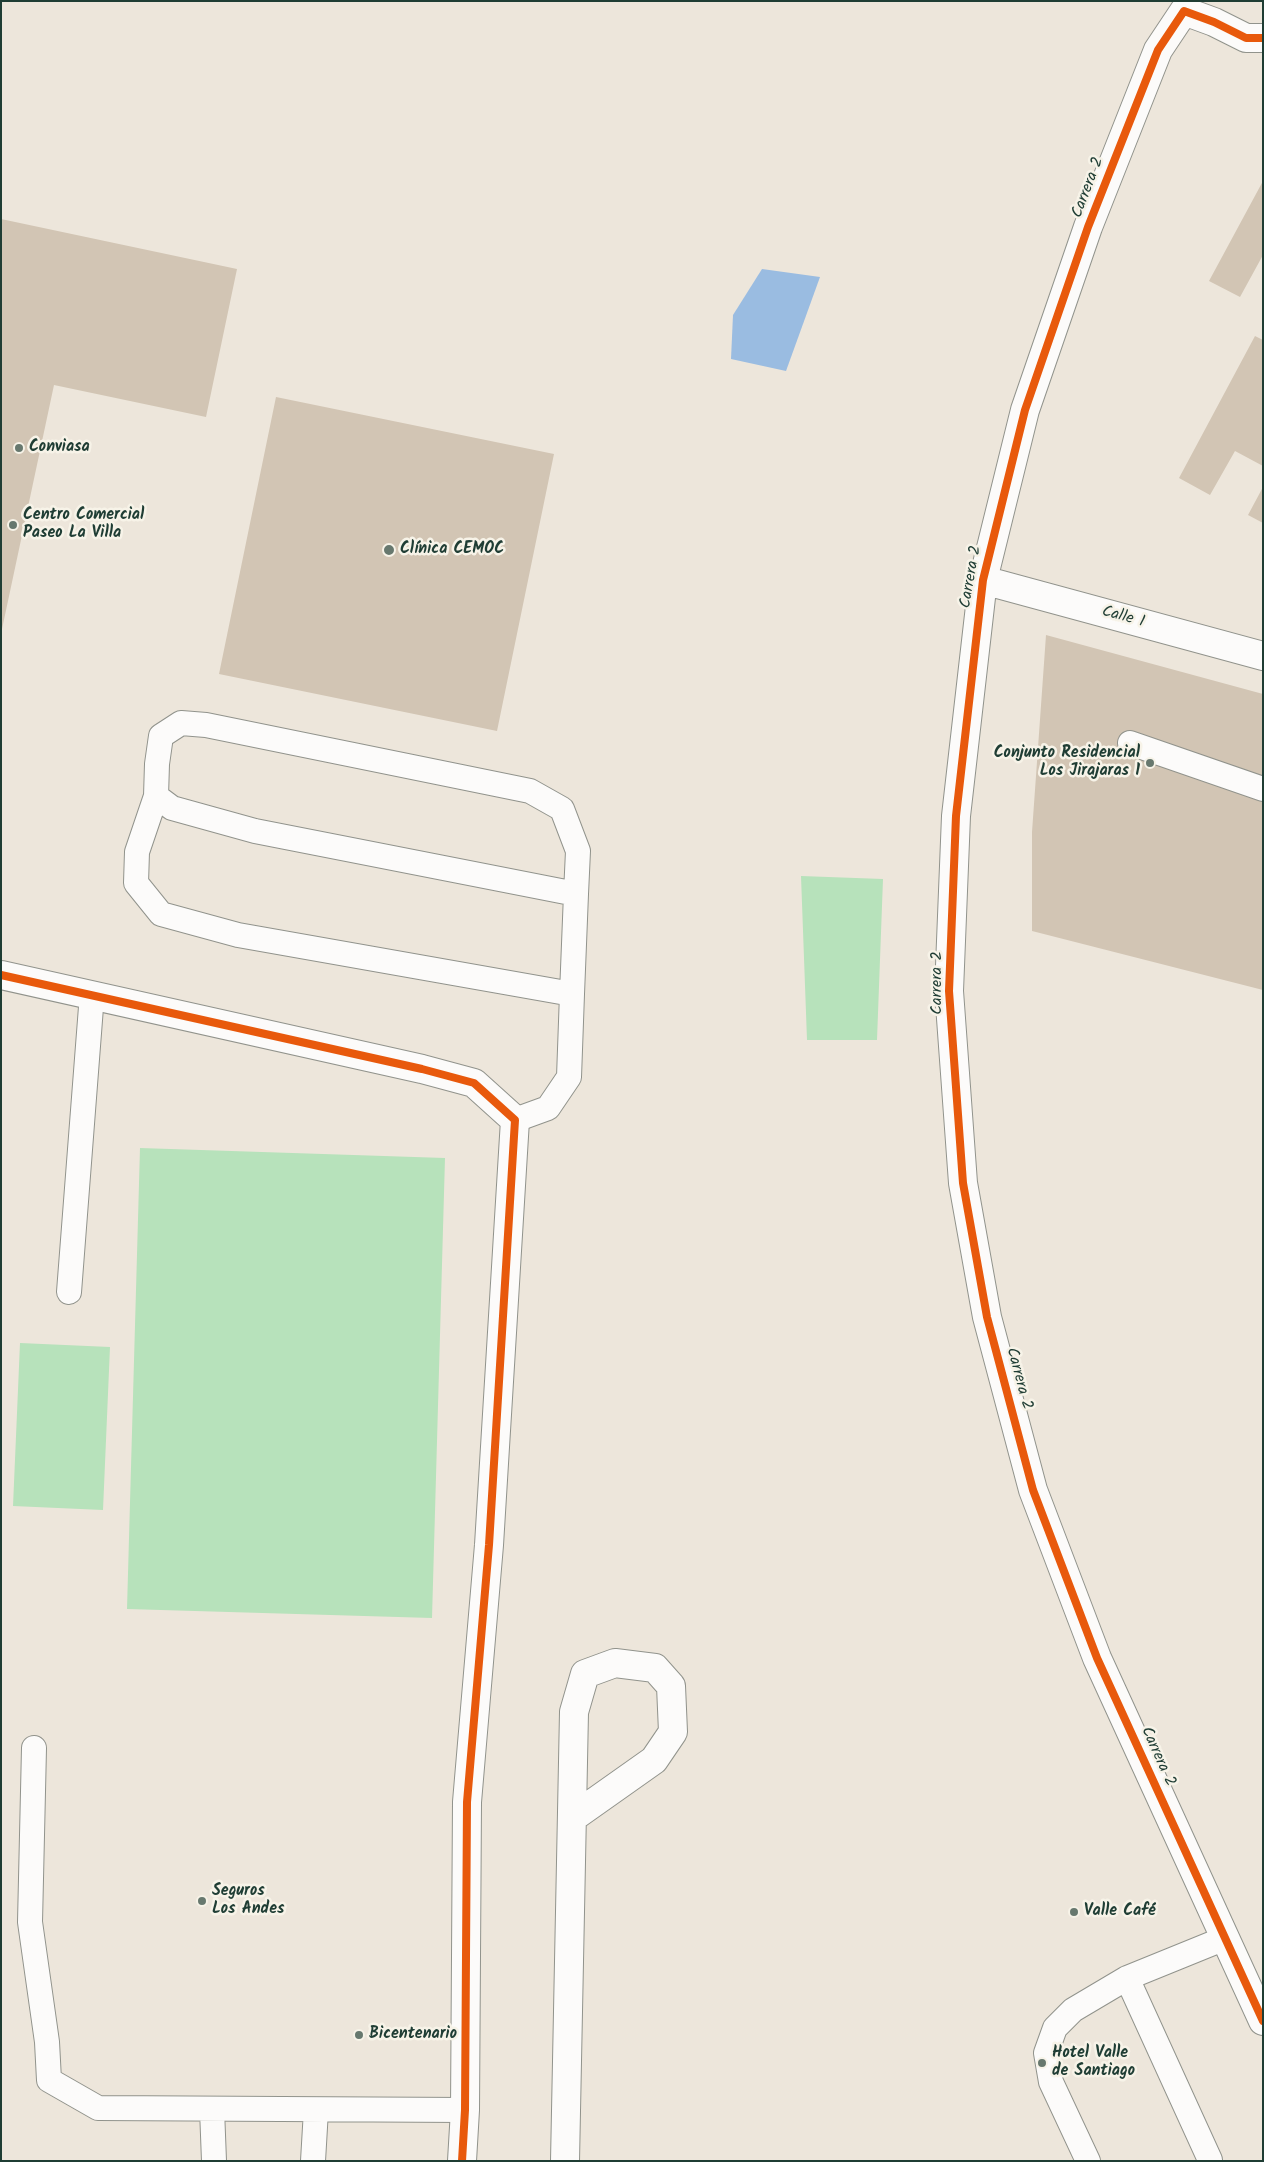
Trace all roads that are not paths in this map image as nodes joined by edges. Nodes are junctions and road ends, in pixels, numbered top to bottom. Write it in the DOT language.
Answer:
graph roads {
  1 [pos="1263,38"];
  2 [pos="982,580"];
  3 [pos="1263,656"];
  4 [pos="1130,742"];
  5 [pos="1263,788"];
  6 [pos="156,796"];
  7 [pos="576,894"];
  8 [pos="1,975"];
  9 [pos="92,994"];
  10 [pos="572,994"];
  11 [pos="515,1120"];
  12 [pos="69,1292"];
  13 [pos="34,1748"];
  14 [pos="572,1818"];
  15 [pos="1223,1939"];
  16 [pos="1127,1978"];
  17 [pos="1263,2022"];
  18 [pos="212,2110"];
  19 [pos="316,2110"];
  20 [pos="465,2110"];
  21 [pos="1210,2160"];
  22 [pos="214,2161"];
  23 [pos="313,2161"];
  24 [pos="462,2161"];
  25 [pos="565,2161"];
  26 [pos="1088,2161"];
  1 -- 2 [label="street, Carrera 2"];
  2 -- 3 [label="street, Calle 1"];
  2 -- 15 [label="street, Carrera 2"];
  4 -- 5 [label="lane"];
  6 -- 7 [label="lane"];
  6 -- 7 [label="lane"];
  6 -- 10 [label="lane"];
  7 -- 10 [label="lane"];
  8 -- 9 [label="street"];
  9 -- 11 [label="street"];
  9 -- 12 [label="lane"];
  10 -- 11 [label="lane"];
  11 -- 20 [label="street"];
  13 -- 18 [label="lane"];
  14 -- 14 [label="street"];
  14 -- 25 [label="street"];
  15 -- 16 [label="lane"];
  15 -- 17 [label="street, Carrera 2"];
  16 -- 21 [label="lane"];
  16 -- 26 [label="lane"];
  18 -- 19 [label="lane"];
  18 -- 22 [label="lane"];
  19 -- 20 [label="lane"];
  19 -- 23 [label="lane"];
  20 -- 24 [label="street"];
}
